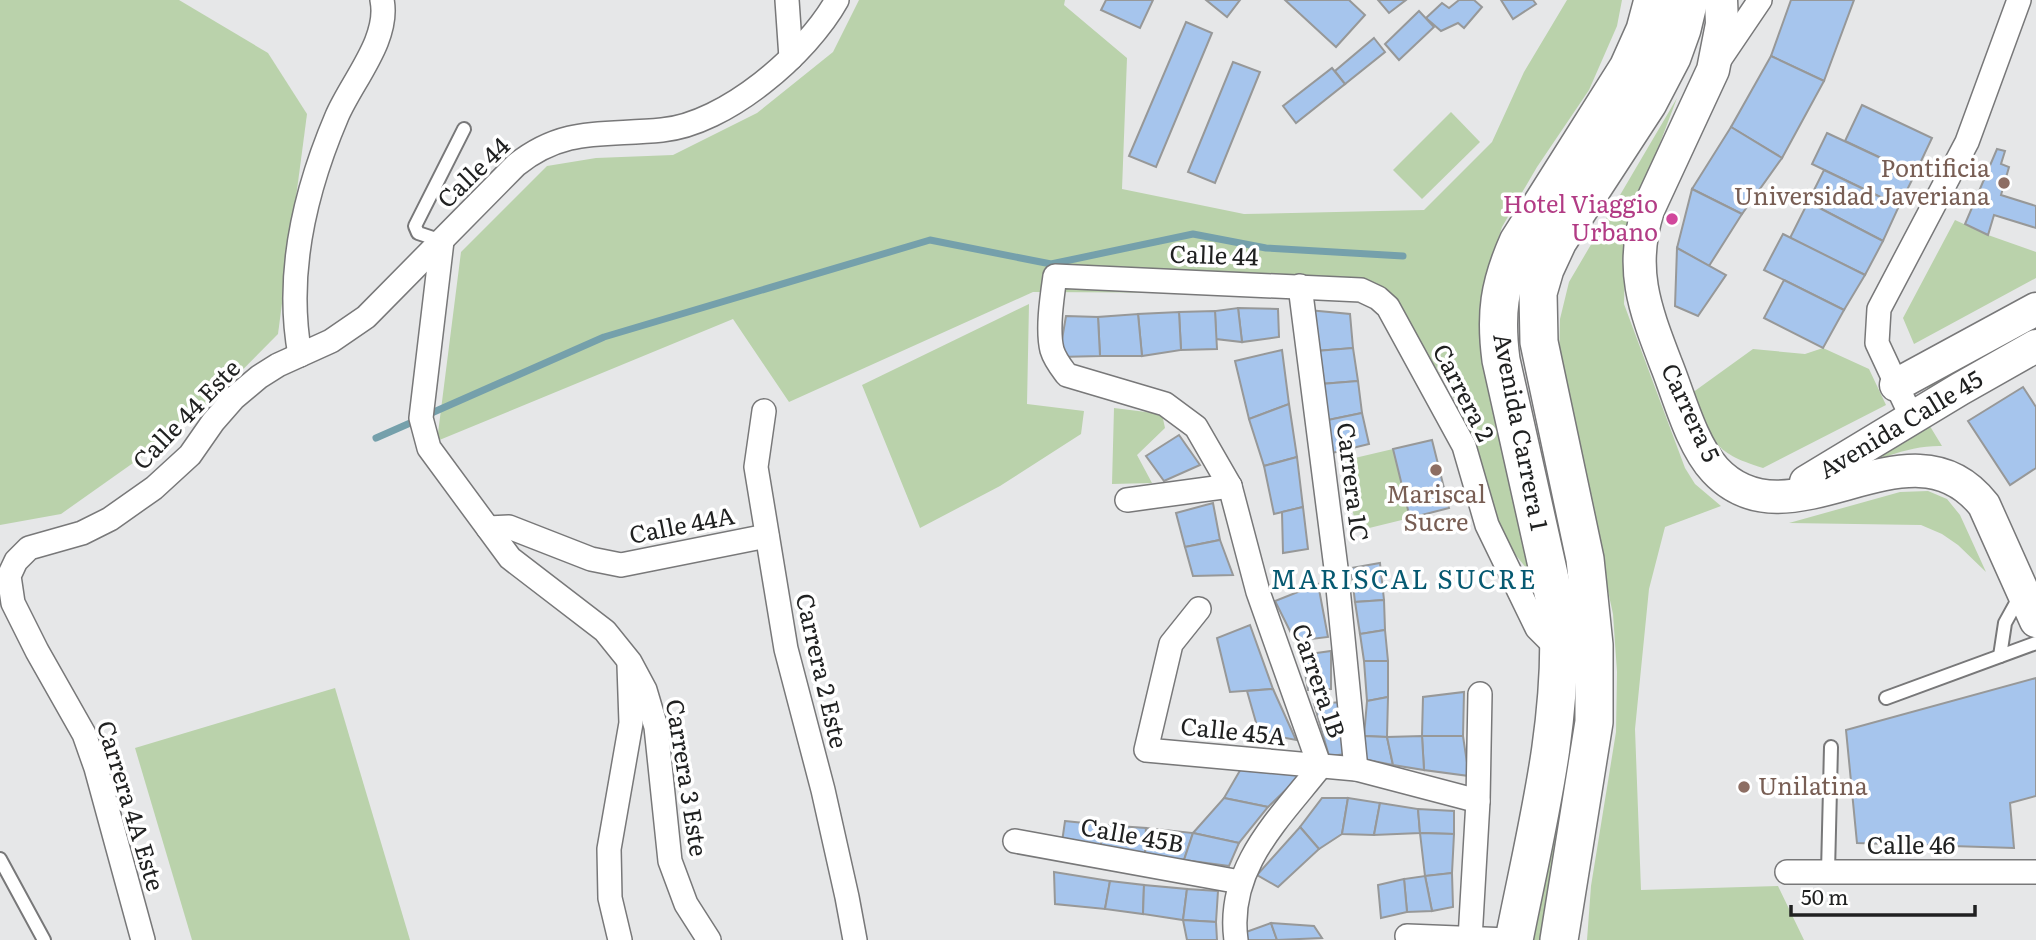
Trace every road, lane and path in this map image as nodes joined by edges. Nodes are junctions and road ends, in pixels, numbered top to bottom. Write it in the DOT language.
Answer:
graph roads {
  1 [pos="382,0"];
  2 [pos="787,0"];
  3 [pos="837,0"];
  4 [pos="1653,0"];
  5 [pos="1689,0"];
  6 [pos="1721,0"];
  7 [pos="1760,0"];
  8 [pos="2019,0"];
  9 [pos="791,58"];
  10 [pos="1713,70"];
  11 [pos="464,129"];
  12 [pos="442,241"];
  13 [pos="1300,286"];
  14 [pos="1052,300"];
  15 [pos="1388,307"];
  16 [pos="2036,309"];
  17 [pos="2036,346"];
  18 [pos="300,355"];
  19 [pos="1896,386"];
  20 [pos="764,411"];
  21 [pos="1912,418"];
  22 [pos="1230,486"];
  23 [pos="1762,496"];
  24 [pos="1127,500"];
  25 [pos="488,528"];
  26 [pos="767,537"];
  27 [pos="9,576"];
  28 [pos="2023,592"];
  29 [pos="1199,609"];
  30 [pos="2036,621"];
  31 [pos="2036,643"];
  32 [pos="1560,651"];
  33 [pos="2000,656"];
  34 [pos="629,662"];
  35 [pos="1480,695"];
  36 [pos="1886,698"];
  37 [pos="1831,747"];
  38 [pos="1320,767"];
  39 [pos="1356,769"];
  40 [pos="1478,801"];
  41 [pos="1015,841"];
  42 [pos="0,859"];
  43 [pos="1787,872"];
  44 [pos="1828,872"];
  45 [pos="2036,872"];
  46 [pos="1240,882"];
  47 [pos="1407,936"];
  48 [pos="1470,939"];
  49 [pos="44,940"];
  50 [pos="143,940"];
  51 [pos="620,940"];
  52 [pos="709,940"];
  53 [pos="855,940"];
  54 [pos="1236,940"];
  55 [pos="1512,940"];
  56 [pos="1559,940"];
  1 -- 18 [label="street"];
  2 -- 9 [label="street"];
  3 -- 9 [label="street, Calle 44"];
  4 -- 32 [label="main road, Avenida Carrera 1"];
  5 -- 56 [label="main road, Avenida Carrera 1"];
  6 -- 10 [label="main road, Carrera 5"];
  7 -- 10 [label="street"];
  8 -- 19 [label="street"];
  9 -- 12 [label="street, Calle 44"];
  10 -- 23 [label="main road, Carrera 5"];
  11 -- 12 [label="lane"];
  12 -- 18 [label="street, Calle 44"];
  12 -- 25 [label="street, Carrera 3 Este"];
  13 -- 14 [label="street, Calle 44"];
  13 -- 15 [label="street, Calle 44"];
  13 -- 39 [label="street, Carrera 1C"];
  14 -- 22 [label="street, Carrera 1B"];
  15 -- 32 [label="street, Carrera 2"];
  16 -- 19 [label="main road, Avenida Calle 45"];
  17 -- 21 [label="main road, Avenida Calle 45"];
  18 -- 27 [label="street, Calle 44 Este"];
  19 -- 21 [label="street"];
  20 -- 26 [label="street, Carrera 2 Este"];
  21 -- 23 [label="main road, Avenida Calle 45"];
  22 -- 24 [label="street"];
  22 -- 38 [label="street, Carrera 1B"];
  23 -- 28 [label="main road, Carrera 5"];
  25 -- 26 [label="street, Calle 44A"];
  25 -- 34 [label="street, Carrera 3 Este"];
  26 -- 53 [label="street, Carrera 2 Este"];
  27 -- 50 [label="street, Carrera 4A Este"];
  28 -- 30 [label="main road, Carrera 5"];
  28 -- 33 [label="lane"];
  29 -- 38 [label="street, Calle 45A"];
  31 -- 33 [label="lane"];
  32 -- 55 [label="main road, Avenida Carrera 1"];
  33 -- 36 [label="lane"];
  34 -- 51 [label="street"];
  34 -- 52 [label="street, Carrera 3 Este"];
  35 -- 40 [label="street"];
  37 -- 44 [label="lane"];
  38 -- 39 [label="street, Calle 45A"];
  38 -- 46 [label="street"];
  39 -- 40 [label="street, Calle 45A"];
  40 -- 48 [label="street"];
  41 -- 46 [label="street, Calle 45B"];
  42 -- 49 [label="lane"];
  43 -- 44 [label="street, Calle 46"];
  44 -- 45 [label="street, Calle 46"];
  46 -- 54 [label="street"];
  47 -- 48 [label="street"];
  48 -- 55 [label="street"];
}
